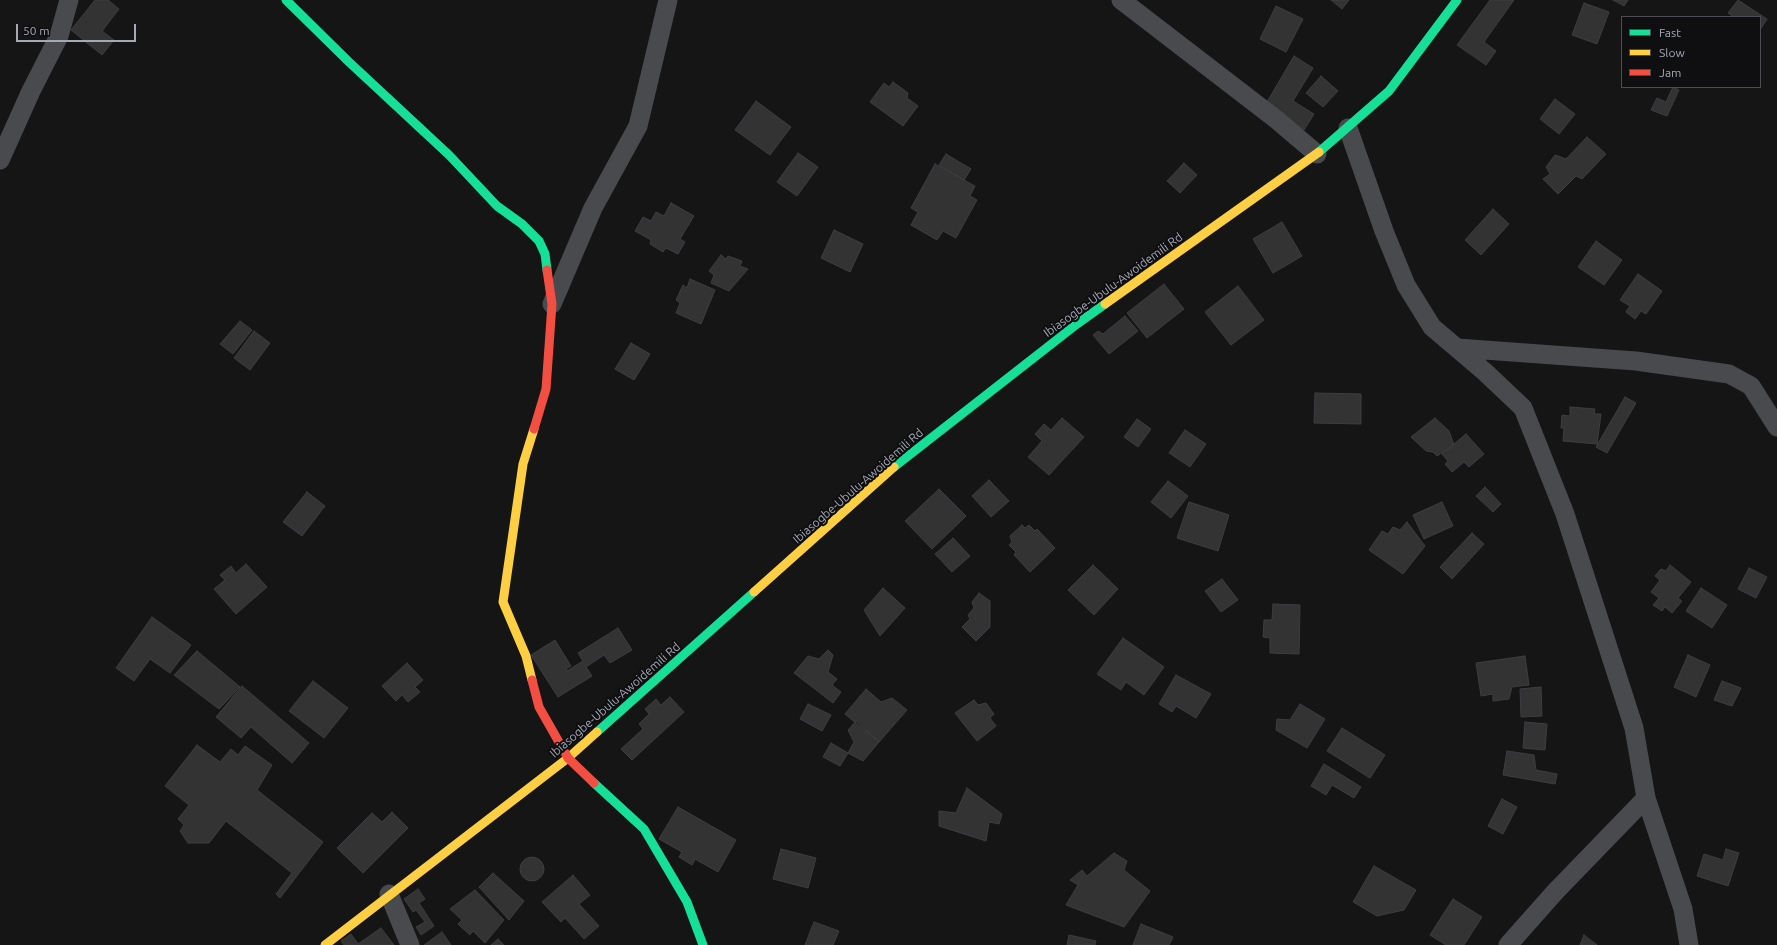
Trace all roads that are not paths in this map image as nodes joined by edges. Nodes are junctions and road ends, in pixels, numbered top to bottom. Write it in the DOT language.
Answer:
graph roads {
  1 [pos="69,0"];
  2 [pos="286,0"];
  3 [pos="668,0"];
  4 [pos="1122,0"];
  5 [pos="1457,0"];
  6 [pos="1348,128"];
  7 [pos="1317,154"];
  8 [pos="0,160"];
  9 [pos="545,254"];
  10 [pos="568,262"];
  11 [pos="552,304"];
  12 [pos="1457,348"];
  13 [pos="1777,427"];
  14 [pos="568,758"];
  15 [pos="1646,798"];
  16 [pos="389,894"];
  17 [pos="325,945"];
  18 [pos="410,945"];
  19 [pos="703,945"];
  20 [pos="1508,945"];
  21 [pos="1689,945"];
  1 -- 8 [label="street"];
  2 -- 9 [label="street"];
  3 -- 10 [label="street"];
  4 -- 7 [label="street"];
  5 -- 6 [label="street, Ibiasogbe-Ubulu-Awoidemili Rd"];
  6 -- 7 [label="street, Ibiasogbe-Ubulu-Awoidemili Rd"];
  6 -- 12 [label="street"];
  7 -- 14 [label="street, Ibiasogbe-Ubulu-Awoidemili Rd"];
  9 -- 10 [label="street"];
  9 -- 11 [label="street"];
  10 -- 11 [label="street"];
  11 -- 14 [label="street"];
  12 -- 13 [label="street"];
  12 -- 15 [label="street"];
  14 -- 16 [label="street, Ibiasogbe-Ubulu-Awoidemili Rd"];
  14 -- 19 [label="street"];
  15 -- 20 [label="street"];
  15 -- 21 [label="street"];
  16 -- 17 [label="street, Ibiasogbe-Ubulu-Awoidemili Rd"];
  16 -- 18 [label="street"];
}
